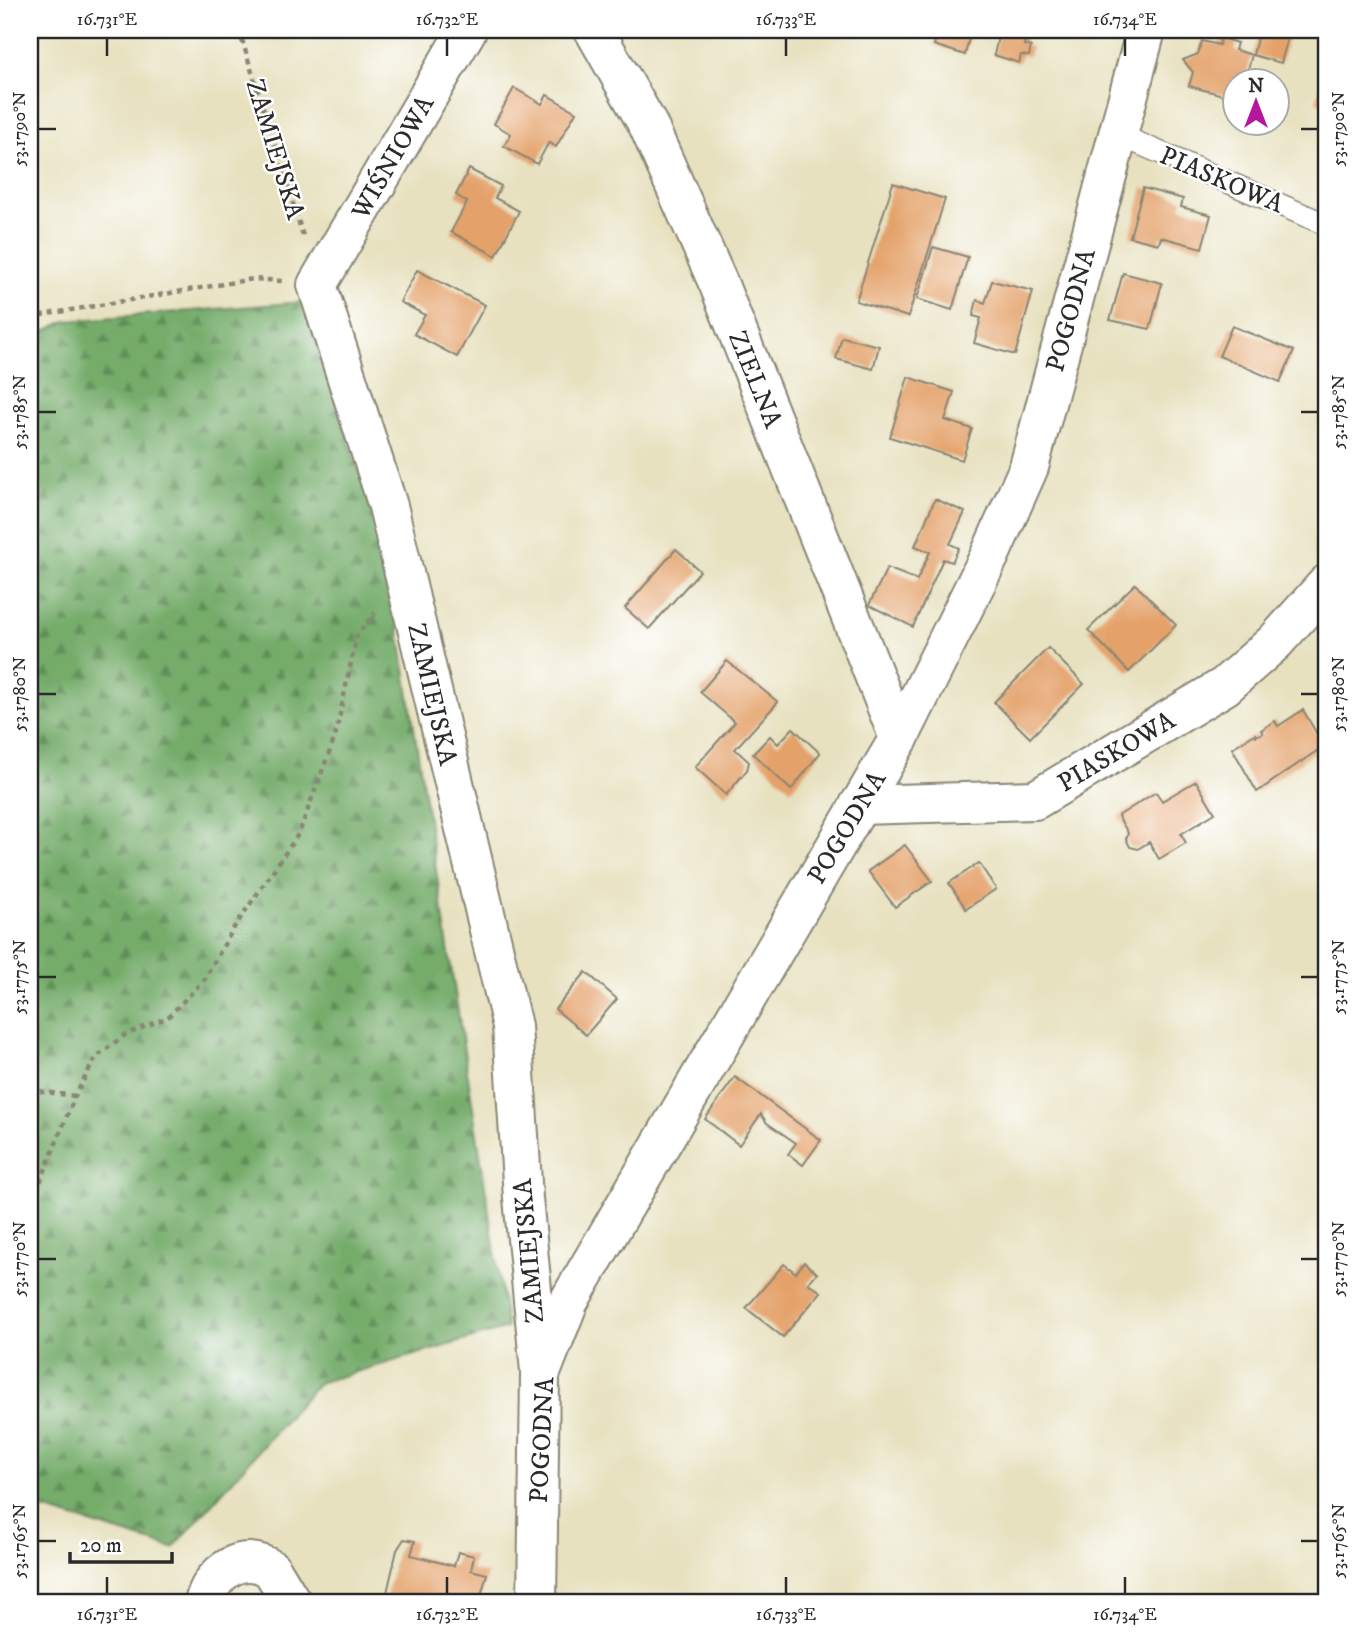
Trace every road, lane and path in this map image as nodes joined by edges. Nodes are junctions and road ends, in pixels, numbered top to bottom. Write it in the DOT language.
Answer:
graph roads {
  1 [pos="239,30"];
  2 [pos="467,30"];
  3 [pos="594,30"];
  4 [pos="1146,30"];
  5 [pos="1116,134"];
  6 [pos="1327,225"];
  7 [pos="317,285"];
  8 [pos="30,317"];
  9 [pos="1327,584"];
  10 [pos="411,601"];
  11 [pos="899,738"];
  12 [pos="859,805"];
  13 [pos="30,1090"];
  14 [pos="75,1096"];
  15 [pos="30,1199"];
  16 [pos="540,1375"];
  17 [pos="204,1603"];
  18 [pos="292,1603"];
  19 [pos="537,1603"];
  1 -- 7 [label="path, ZAMIEJSKA"];
  2 -- 7 [label="street, WIŚNIOWA"];
  3 -- 11 [label="street, ZIELNA"];
  4 -- 5 [label="street, POGODNA"];
  5 -- 6 [label="lane, PIASKOWA"];
  5 -- 11 [label="street, POGODNA"];
  7 -- 8 [label="path"];
  7 -- 10 [label="street, ZAMIEJSKA"];
  9 -- 12 [label="street, PIASKOWA"];
  10 -- 14 [label="path"];
  10 -- 16 [label="street, ZAMIEJSKA"];
  11 -- 12 [label="street, POGODNA"];
  12 -- 16 [label="street, POGODNA"];
  13 -- 14 [label="path"];
  14 -- 15 [label="path"];
  16 -- 19 [label="street, POGODNA"];
  17 -- 18 [label="street"];
}
